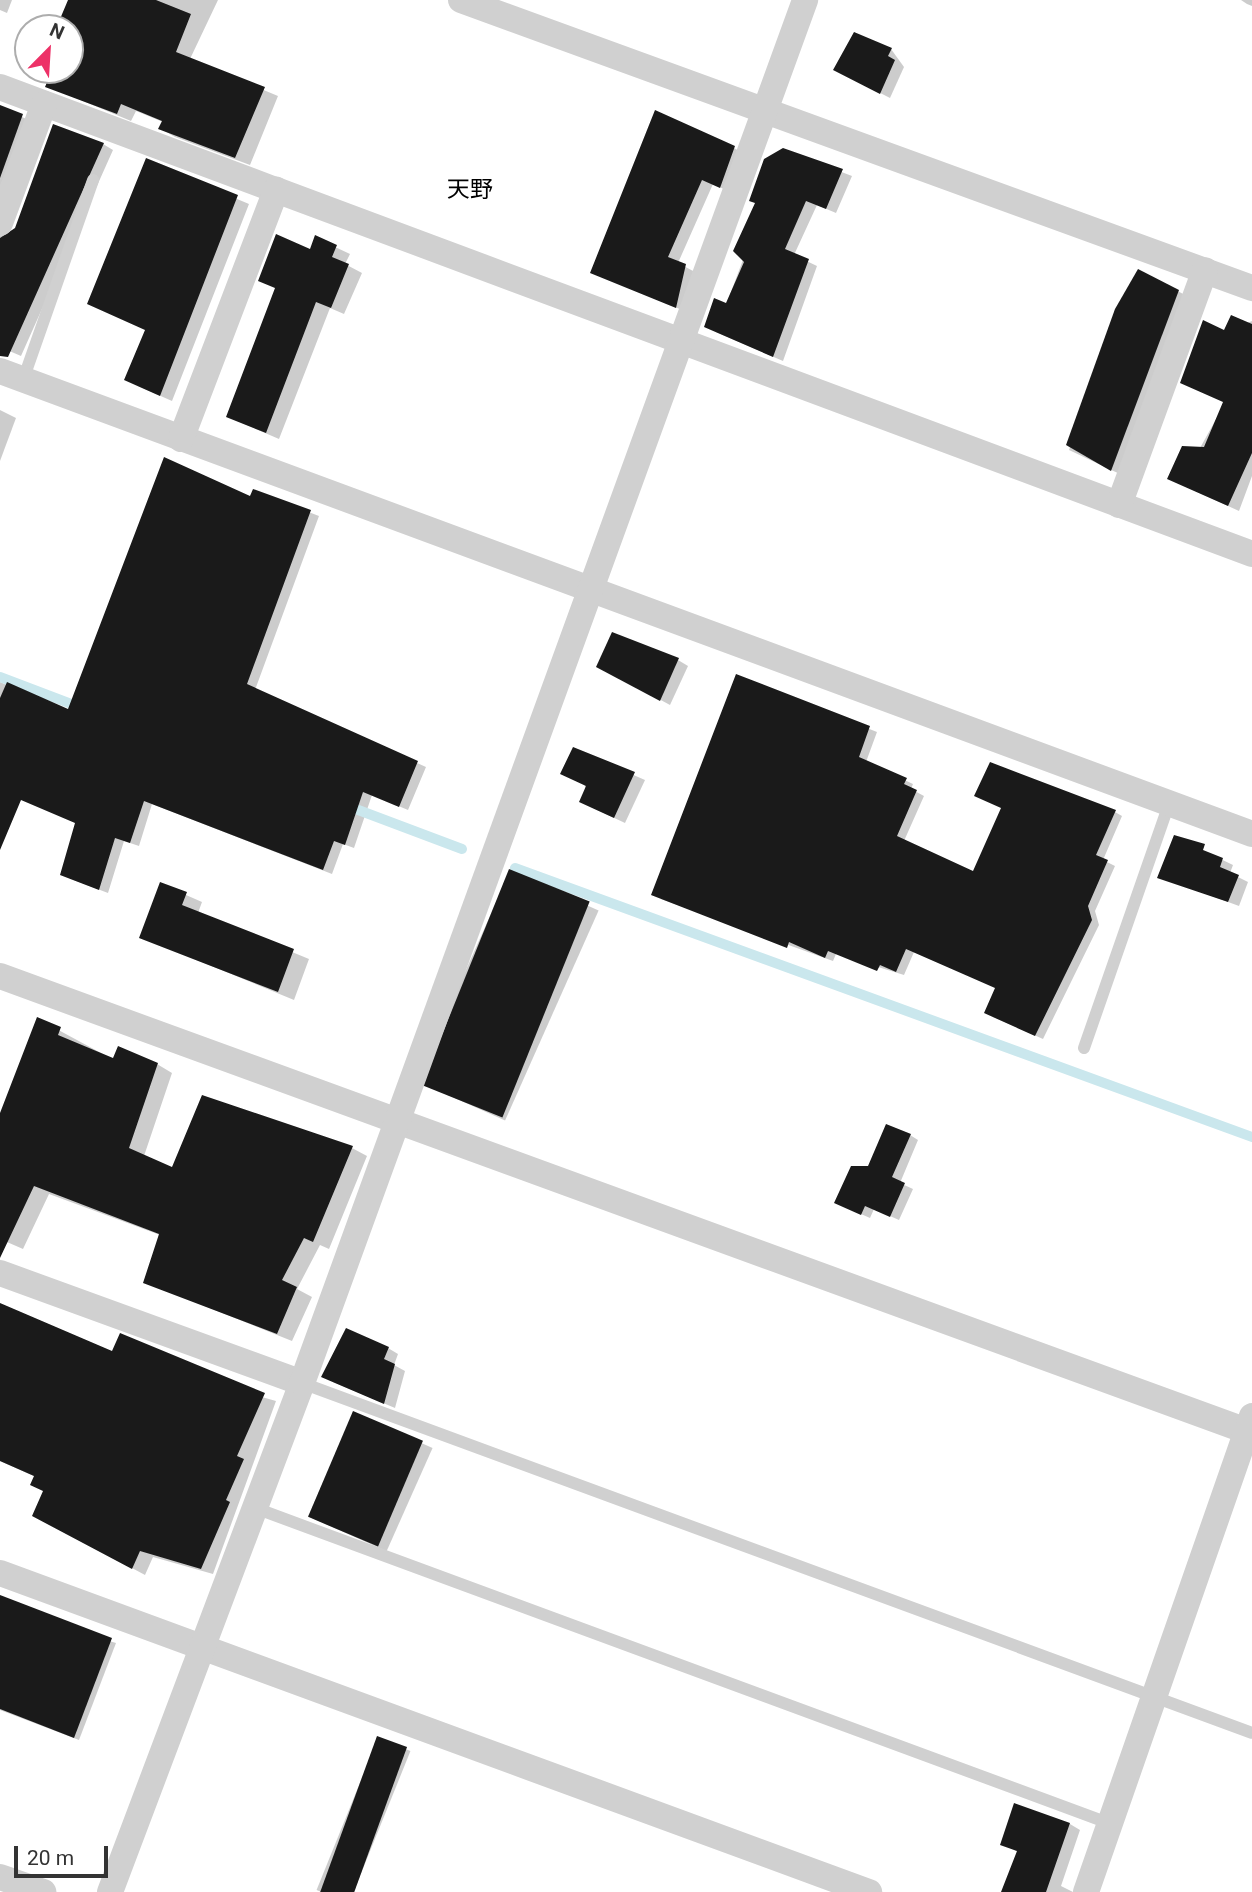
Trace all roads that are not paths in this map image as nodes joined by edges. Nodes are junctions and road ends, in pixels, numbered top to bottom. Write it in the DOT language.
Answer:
graph roads {
  1 [pos="461,0"];
  2 [pos="806,0"];
  3 [pos="0,88"];
  4 [pos="44,104"];
  5 [pos="766,108"];
  6 [pos="93,180"];
  7 [pos="276,190"];
  8 [pos="0,223"];
  9 [pos="1205,270"];
  10 [pos="1252,288"];
  11 [pos="679,342"];
  12 [pos="11,375"];
  13 [pos="181,439"];
  14 [pos="1119,505"];
  15 [pos="1252,554"];
  16 [pos="586,590"];
  17 [pos="1169,804"];
  18 [pos="1252,834"];
  19 [pos="0,975"];
  20 [pos="1084,1048"];
  21 [pos="395,1116"];
  22 [pos="0,1273"];
  23 [pos="302,1383"];
  24 [pos="1250,1427"];
  25 [pos="255,1508"];
  26 [pos="0,1573"];
  27 [pos="204,1649"];
  28 [pos="1154,1697"];
  29 [pos="1252,1733"];
  30 [pos="1111,1824"];
  31 [pos="0,1877"];
  32 [pos="43,1892"];
  33 [pos="110,1892"];
  34 [pos="869,1892"];
  35 [pos="1086,1892"];
  1 -- 5 [label="street"];
  2 -- 5 [label="street"];
  3 -- 4 [label="street"];
  4 -- 7 [label="street"];
  4 -- 8 [label="street"];
  5 -- 9 [label="street"];
  5 -- 11 [label="street"];
  6 -- 12 [label="lane"];
  7 -- 11 [label="street"];
  7 -- 13 [label="street"];
  9 -- 10 [label="street"];
  9 -- 14 [label="street"];
  11 -- 14 [label="street"];
  11 -- 16 [label="street"];
  12 -- 13 [label="street"];
  13 -- 16 [label="street"];
  14 -- 15 [label="street"];
  16 -- 17 [label="street"];
  16 -- 21 [label="street"];
  17 -- 18 [label="street"];
  17 -- 20 [label="lane"];
  19 -- 21 [label="street"];
  21 -- 23 [label="street"];
  21 -- 24 [label="street"];
  22 -- 23 [label="street"];
  23 -- 25 [label="street"];
  23 -- 28 [label="lane"];
  24 -- 28 [label="street"];
  25 -- 27 [label="street"];
  25 -- 30 [label="lane"];
  26 -- 27 [label="street"];
  27 -- 33 [label="street"];
  27 -- 34 [label="street"];
  28 -- 29 [label="lane"];
  28 -- 30 [label="street"];
  30 -- 35 [label="street"];
  31 -- 32 [label="street"];
}
